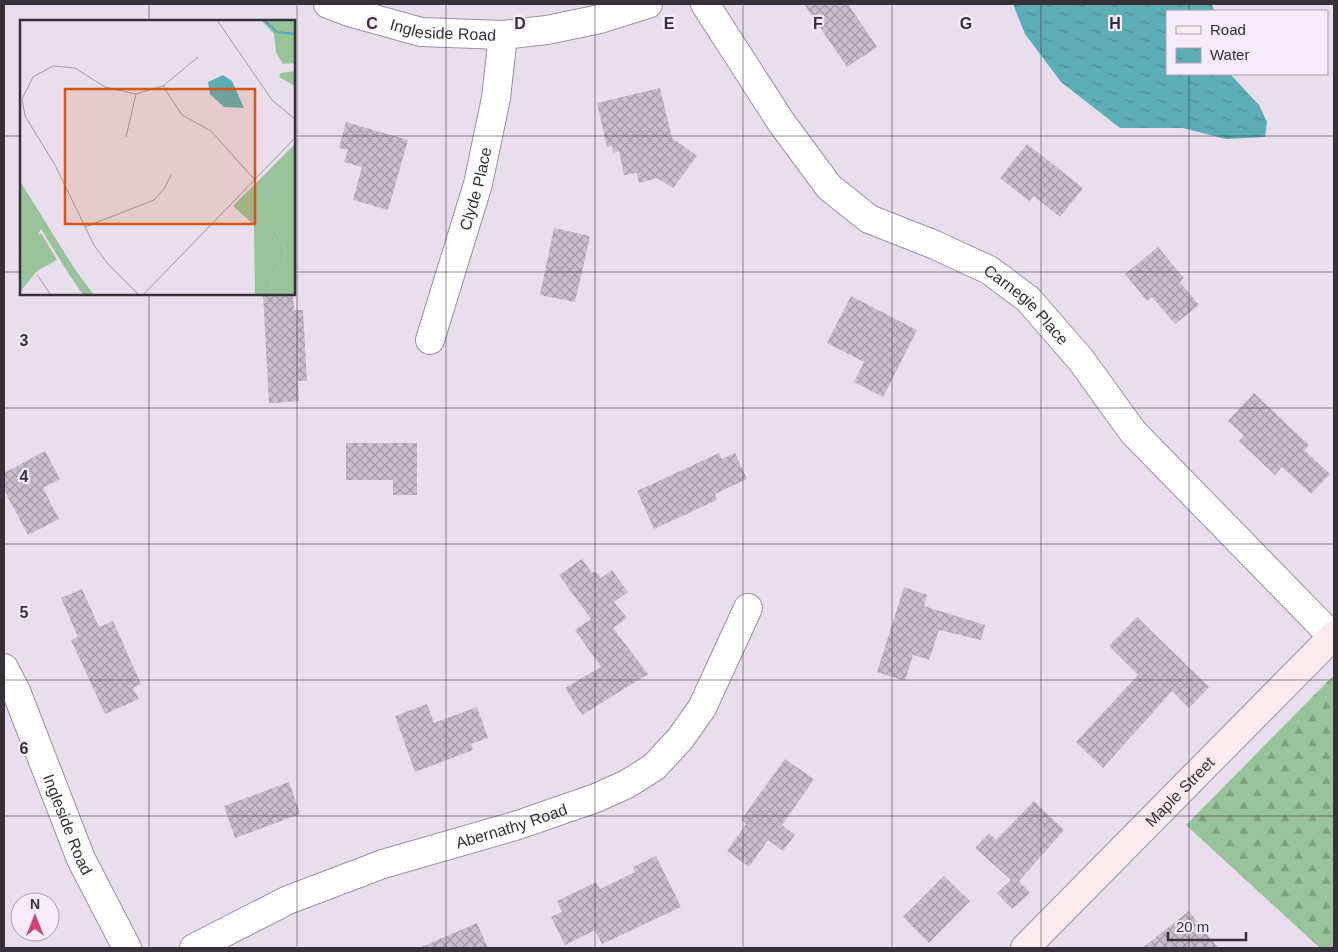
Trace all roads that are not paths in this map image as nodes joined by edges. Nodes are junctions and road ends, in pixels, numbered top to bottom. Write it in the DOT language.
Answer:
graph roads {
  1 [pos="328,4"];
  2 [pos="648,4"];
  3 [pos="705,4"];
  4 [pos="503,35"];
  5 [pos="430,340"];
  6 [pos="748,608"];
  7 [pos="1334,636"];
  8 [pos="4,668"];
  9 [pos="127,948"];
  10 [pos="194,948"];
  11 [pos="1025,948"];
  1 -- 4 [label="street, Ingleside Road"];
  2 -- 4 [label="street, Ingleside Road"];
  3 -- 7 [label="street, Carnegie Place"];
  4 -- 5 [label="street, Clyde Place"];
  6 -- 10 [label="street, Abernathy Road"];
  7 -- 11 [label="main road, Maple Street"];
  8 -- 9 [label="street, Ingleside Road"];
}
